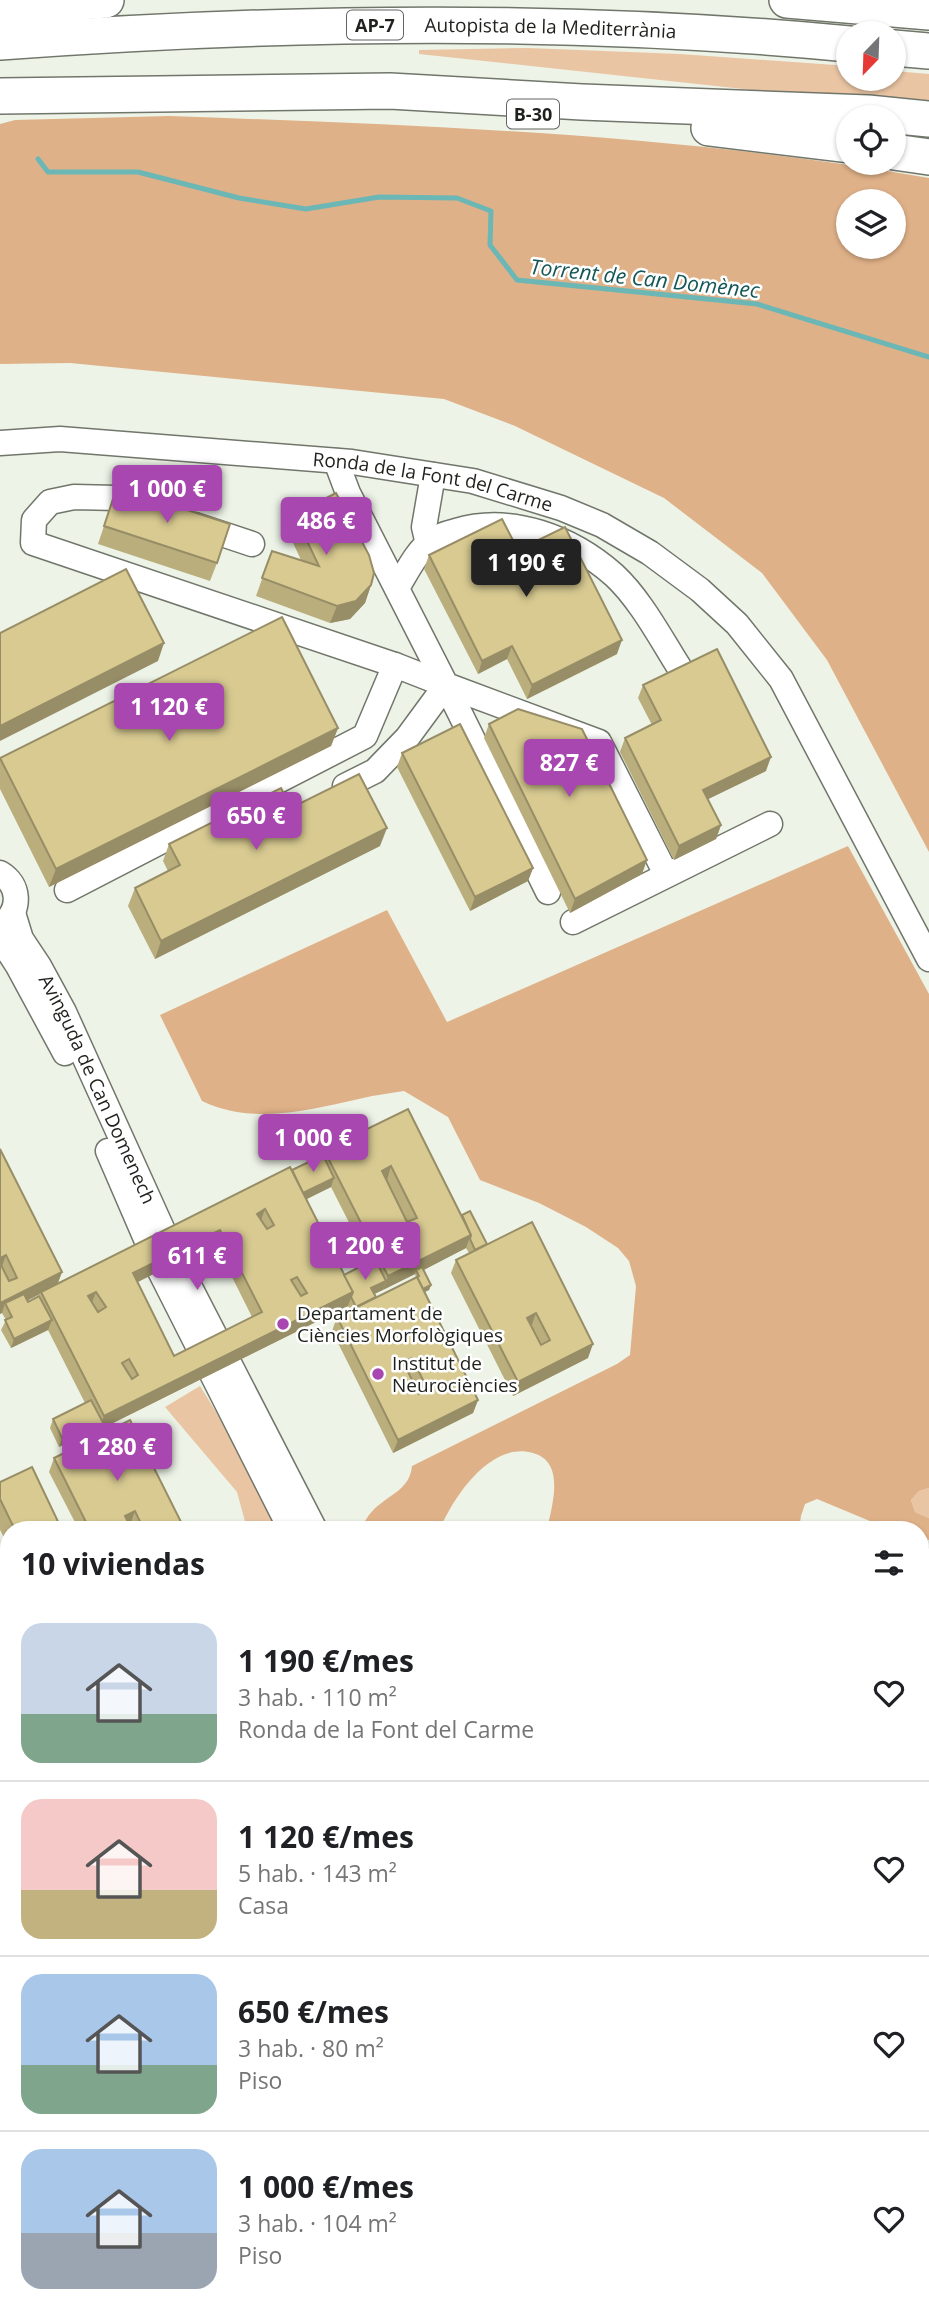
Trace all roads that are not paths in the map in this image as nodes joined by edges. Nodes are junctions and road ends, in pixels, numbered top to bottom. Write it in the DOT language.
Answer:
graph roads {
  1 [pos="106,0"];
  2 [pos="787,0"];
  3 [pos="0,8"];
  4 [pos="929,12"];
  5 [pos="0,42"];
  6 [pos="836,43"];
  7 [pos="906,49"];
  8 [pos="929,51"];
  9 [pos="217,94"];
  10 [pos="0,96"];
  11 [pos="929,119"];
  12 [pos="836,143"];
  13 [pos="906,154"];
  14 [pos="929,158"];
  15 [pos="0,443"];
  16 [pos="336,461"];
  17 [pos="433,475"];
  18 [pos="252,544"];
  19 [pos="428,544"];
  20 [pos="123,574"];
  21 [pos="98,586"];
  22 [pos="397,588"];
  23 [pos="275,625"];
  24 [pos="251,638"];
  25 [pos="395,665"];
  26 [pos="679,667"];
  27 [pos="446,685"];
  28 [pos="345,786"];
  29 [pos="770,824"];
  30 [pos="0,873"];
  31 [pos="666,874"];
  32 [pos="67,890"];
  33 [pos="548,892"];
  34 [pos="7,920"];
  35 [pos="573,922"];
  36 [pos="0,938"];
  37 [pos="929,959"];
  38 [pos="286,1521"];
  39 [pos="310,1521"];
  1 -- 3 [label="highway"];
  2 -- 4 [label="highway"];
  5 -- 6 [label="highway, Autopista de la Mediterrània / AP-7"];
  7 -- 8 [label="highway"];
  9 -- 10 [label="highway, B-30"];
  9 -- 11 [label="highway"];
  9 -- 12 [label="highway, B-30"];
  13 -- 14 [label="highway"];
  15 -- 16 [label="street, Ronda de la Font del Carme"];
  16 -- 17 [label="street, Ronda de la Font del Carme"];
  16 -- 22 [label="street"];
  17 -- 19 [label="street"];
  17 -- 37 [label="street, Ronda de la Font del Carme"];
  18 -- 20 [label="street"];
  19 -- 22 [label="street"];
  19 -- 26 [label="street"];
  20 -- 21 [label="street"];
  20 -- 23 [label="street"];
  22 -- 27 [label="street"];
  23 -- 24 [label="street"];
  23 -- 25 [label="street"];
  25 -- 27 [label="street"];
  25 -- 32 [label="street"];
  27 -- 28 [label="street"];
  27 -- 31 [label="street"];
  27 -- 33 [label="street"];
  29 -- 31 [label="street"];
  30 -- 34 [label="street, Avinguda de Can Domenech"];
  31 -- 35 [label="street"];
  34 -- 39 [label="street, Avinguda de Can Domenech"];
  36 -- 38 [label="street, Avinguda de Can Domenech"];
}
